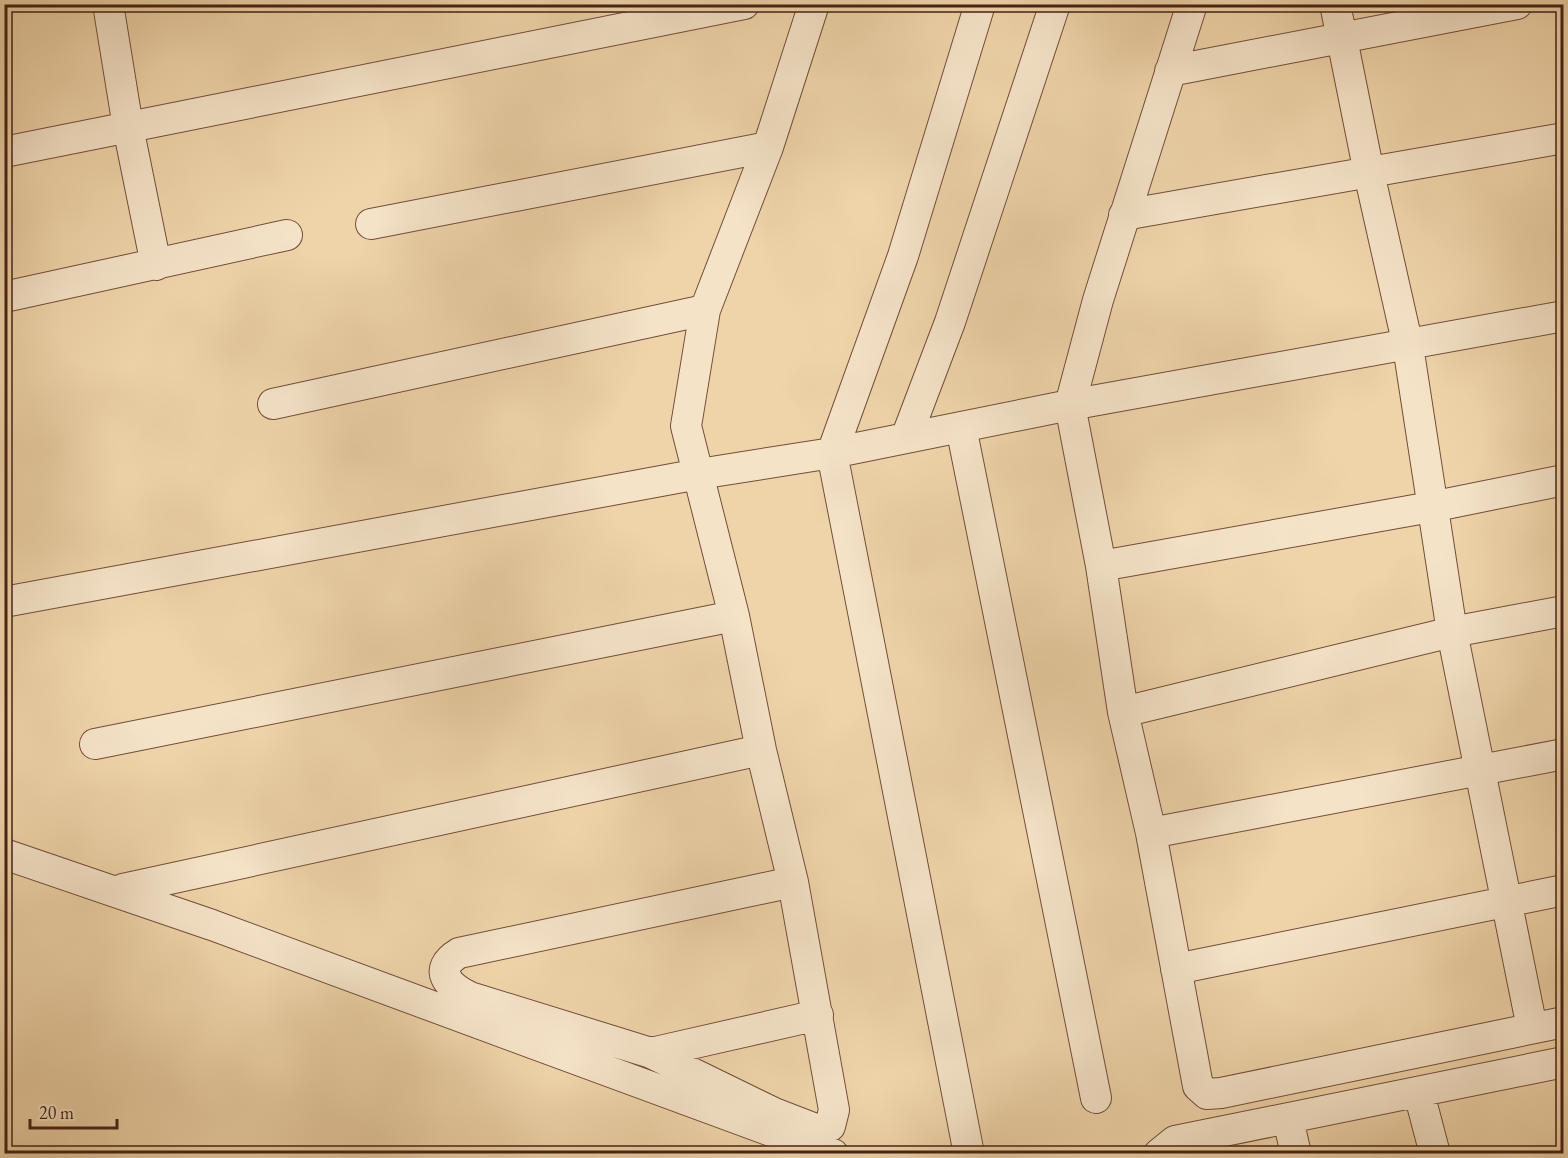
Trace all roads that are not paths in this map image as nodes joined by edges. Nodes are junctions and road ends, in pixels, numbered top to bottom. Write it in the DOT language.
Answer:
graph roads {
  1 [pos="108,4"];
  2 [pos="744,4"];
  3 [pos="814,4"];
  4 [pos="980,4"];
  5 [pos="1055,4"];
  6 [pos="1192,4"];
  7 [pos="1335,4"];
  8 [pos="1517,4"];
  9 [pos="1342,38"];
  10 [pos="1170,71"];
  11 [pos="128,127"];
  12 [pos="1563,138"];
  13 [pos="768,147"];
  14 [pos="4,152"];
  15 [pos="1369,173"];
  16 [pos="1125,215"];
  17 [pos="371,224"];
  18 [pos="287,235"];
  19 [pos="156,265"];
  20 [pos="4,297"];
  21 [pos="705,310"];
  22 [pos="1563,316"];
  23 [pos="1408,346"];
  24 [pos="273,404"];
  25 [pos="1070,405"];
  26 [pos="961,427"];
  27 [pos="906,438"];
  28 [pos="832,453"];
  29 [pos="699,474"];
  30 [pos="1563,480"];
  31 [pos="1431,507"];
  32 [pos="1101,566"];
  33 [pos="4,602"];
  34 [pos="1563,611"];
  35 [pos="734,616"];
  36 [pos="1452,632"];
  37 [pos="1124,712"];
  38 [pos="95,744"];
  39 [pos="761,750"];
  40 [pos="1563,754"];
  41 [pos="1481,769"];
  42 [pos="1151,833"];
  43 [pos="4,854"];
  44 [pos="793,882"];
  45 [pos="123,889"];
  46 [pos="1563,890"];
  47 [pos="1506,900"];
  48 [pos="1176,969"];
  49 [pos="818,1015"];
  50 [pos="1563,1022"];
  51 [pos="1532,1028"];
  52 [pos="651,1053"];
  53 [pos="1563,1062"];
  54 [pos="1419,1093"];
  55 [pos="1096,1098"];
  56 [pos="1288,1119"];
  57 [pos="832,1154"];
  58 [pos="969,1154"];
  59 [pos="1159,1154"];
  60 [pos="1296,1154"];
  61 [pos="1435,1154"];
  1 -- 11 [label="street"];
  2 -- 11 [label="street"];
  3 -- 13 [label="street"];
  4 -- 28 [label="street"];
  5 -- 27 [label="street"];
  6 -- 10 [label="street"];
  7 -- 9 [label="street"];
  8 -- 9 [label="street"];
  9 -- 10 [label="street"];
  9 -- 15 [label="street"];
  10 -- 16 [label="street"];
  11 -- 14 [label="street"];
  11 -- 19 [label="street"];
  12 -- 15 [label="street"];
  13 -- 17 [label="street"];
  13 -- 21 [label="street"];
  15 -- 16 [label="street"];
  15 -- 23 [label="street"];
  16 -- 25 [label="street"];
  18 -- 19 [label="street"];
  19 -- 20 [label="street"];
  21 -- 24 [label="street"];
  21 -- 29 [label="street"];
  22 -- 23 [label="street"];
  23 -- 25 [label="street"];
  23 -- 31 [label="street"];
  25 -- 26 [label="street"];
  25 -- 32 [label="street"];
  26 -- 27 [label="street"];
  26 -- 55 [label="street"];
  27 -- 28 [label="street"];
  28 -- 29 [label="street"];
  28 -- 58 [label="street"];
  29 -- 33 [label="street"];
  29 -- 35 [label="street"];
  30 -- 31 [label="street"];
  31 -- 32 [label="street"];
  31 -- 36 [label="street"];
  32 -- 37 [label="street"];
  34 -- 36 [label="street"];
  35 -- 38 [label="street"];
  35 -- 39 [label="street"];
  36 -- 37 [label="street"];
  36 -- 41 [label="street"];
  37 -- 42 [label="street"];
  39 -- 44 [label="street"];
  39 -- 45 [label="street"];
  40 -- 41 [label="street"];
  41 -- 42 [label="street"];
  41 -- 47 [label="street"];
  42 -- 48 [label="street"];
  43 -- 57 [label="street"];
  44 -- 49 [label="street"];
  44 -- 52 [label="street"];
  46 -- 47 [label="street"];
  47 -- 48 [label="street"];
  47 -- 51 [label="street"];
  48 -- 51 [label="street"];
  49 -- 52 [label="street"];
  49 -- 52 [label="street"];
  50 -- 51 [label="street"];
  53 -- 54 [label="street"];
  54 -- 56 [label="street"];
  54 -- 61 [label="street"];
  56 -- 59 [label="street"];
  56 -- 60 [label="street"];
}
